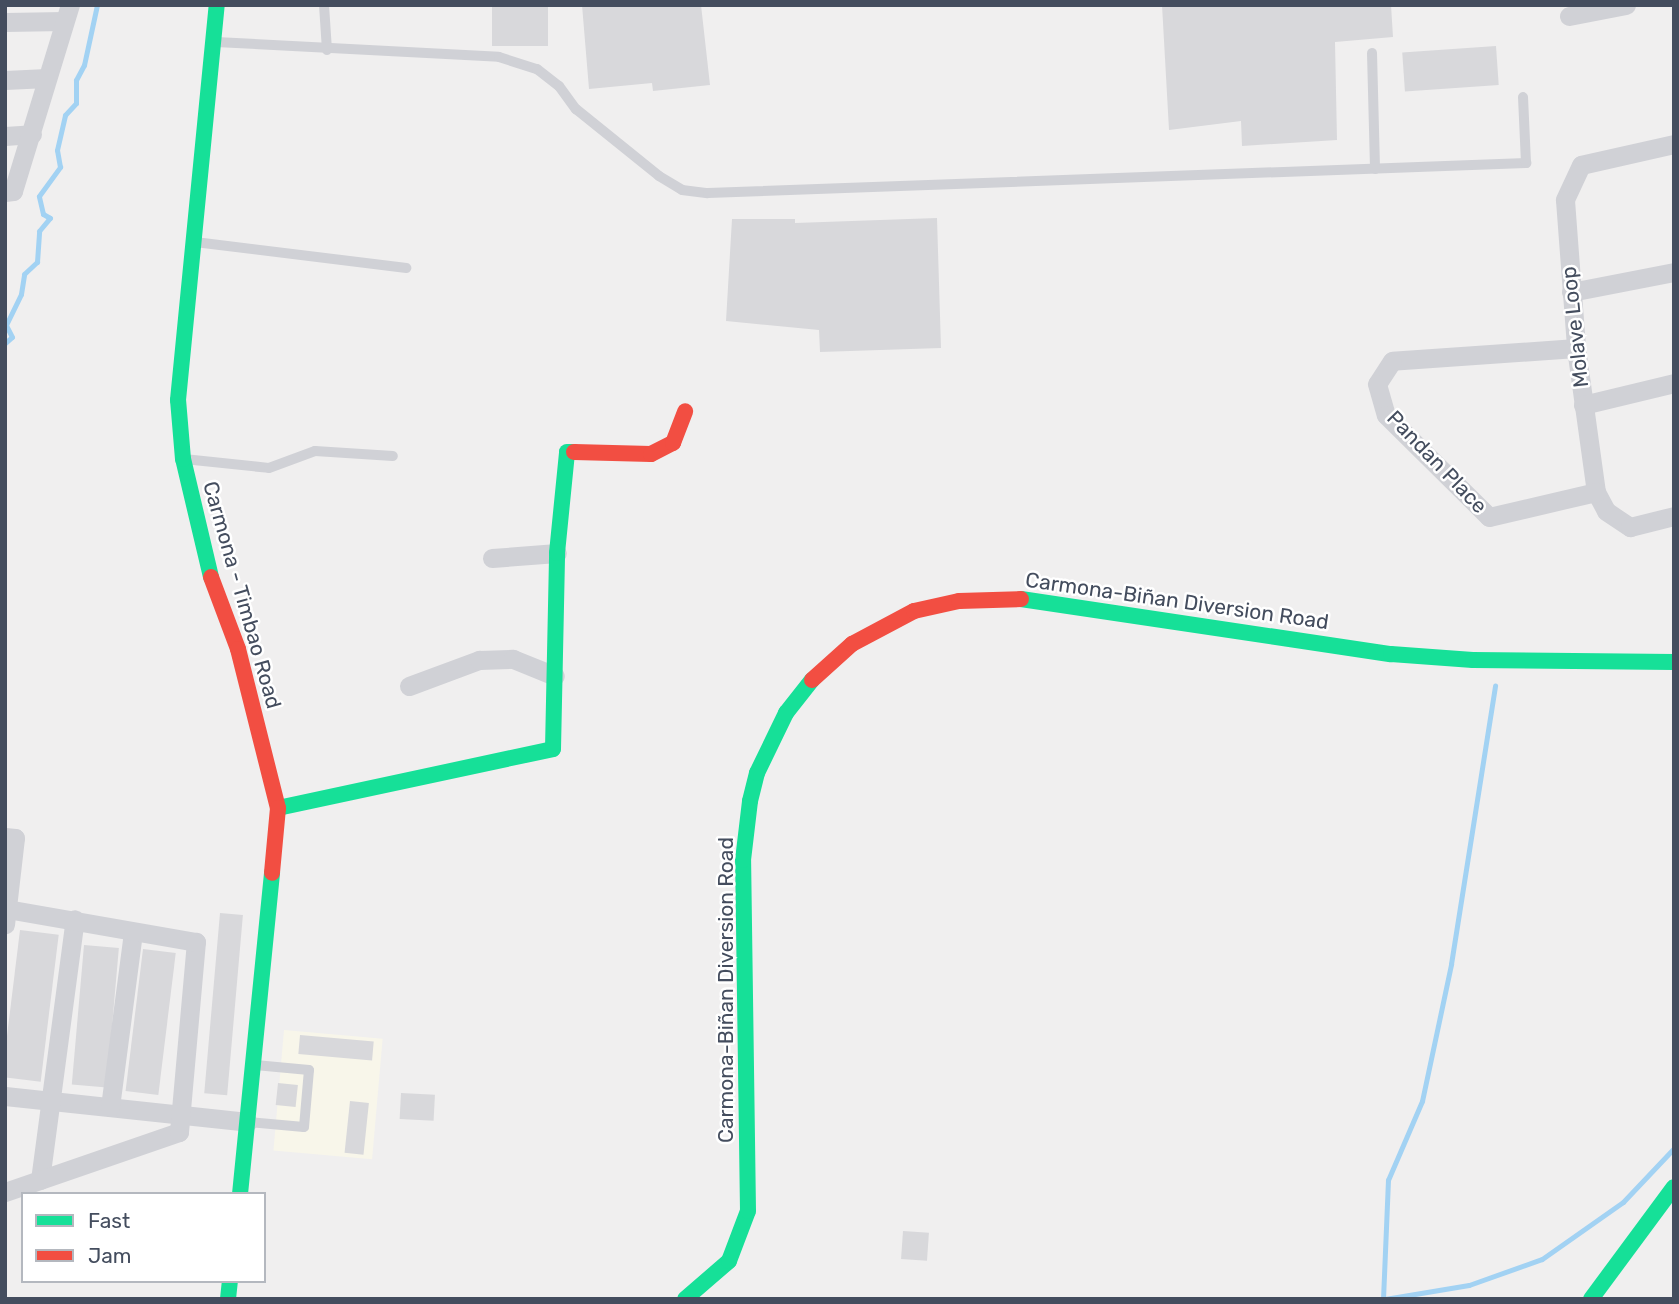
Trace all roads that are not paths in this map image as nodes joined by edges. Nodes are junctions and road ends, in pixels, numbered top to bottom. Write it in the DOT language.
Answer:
graph roads {
  1 [pos="217,5"];
  2 [pos="324,5"];
  3 [pos="1626,5"];
  4 [pos="67,13"];
  5 [pos="1569,16"];
  6 [pos="5,22"];
  7 [pos="216,42"];
  8 [pos="327,50"];
  9 [pos="1372,53"];
  10 [pos="47,78"];
  11 [pos="5,80"];
  12 [pos="1523,97"];
  13 [pos="32,134"];
  14 [pos="5,135"];
  15 [pos="1674,144"];
  16 [pos="1375,169"];
  17 [pos="5,192"];
  18 [pos="194,242"];
  19 [pos="406,268"];
  20 [pos="1674,272"];
  21 [pos="1571,292"];
  22 [pos="1576,348"];
  23 [pos="1674,383"];
  24 [pos="1583,405"];
  25 [pos="685,411"];
  26 [pos="393,456"];
  27 [pos="183,459"];
  28 [pos="1596,492"];
  29 [pos="1674,516"];
  30 [pos="557,553"];
  31 [pos="492,558"];
  32 [pos="1674,662"];
  33 [pos="555,676"];
  34 [pos="409,686"];
  35 [pos="278,808"];
  36 [pos="5,836"];
  37 [pos="6,916"];
  38 [pos="75,919"];
  39 [pos="133,933"];
  40 [pos="253,1065"];
  41 [pos="5,1096"];
  42 [pos="50,1100"];
  43 [pos="110,1107"];
  44 [pos="180,1114"];
  45 [pos="248,1122"];
  46 [pos="40,1180"];
  47 [pos="1674,1187"];
  48 [pos="5,1192"];
  49 [pos="240,1192"];
  50 [pos="685,1299"];
  51 [pos="1591,1299"];
  1 -- 7 [label="main road, Carmona - Timbao Road"];
  2 -- 8 [label="lane"];
  3 -- 5 [label="street"];
  4 -- 6 [label="street"];
  4 -- 10 [label="street"];
  7 -- 8 [label="lane"];
  7 -- 18 [label="main road, Carmona - Timbao Road"];
  8 -- 16 [label="lane"];
  9 -- 16 [label="lane"];
  10 -- 11 [label="street"];
  10 -- 13 [label="street"];
  12 -- 16 [label="lane"];
  13 -- 14 [label="street"];
  13 -- 17 [label="street"];
  15 -- 21 [label="street, Molave Loop"];
  18 -- 19 [label="lane"];
  18 -- 27 [label="main road, Carmona - Timbao Road"];
  20 -- 21 [label="street"];
  21 -- 22 [label="street, Molave Loop"];
  22 -- 24 [label="street, Molave Loop"];
  22 -- 28 [label="street, Pandan Place"];
  23 -- 24 [label="street"];
  24 -- 28 [label="street, Molave Loop"];
  25 -- 30 [label="main road"];
  26 -- 27 [label="lane"];
  27 -- 35 [label="main road, Carmona - Timbao Road"];
  28 -- 29 [label="street"];
  30 -- 31 [label="street"];
  30 -- 33 [label="main road"];
  32 -- 50 [label="main road, Carmona-Biñan Diversion Road"];
  33 -- 34 [label="street"];
  33 -- 35 [label="main road"];
  35 -- 40 [label="main road, Carmona - Timbao Road"];
  36 -- 37 [label="street"];
  37 -- 38 [label="street"];
  38 -- 39 [label="street"];
  38 -- 42 [label="street"];
  39 -- 43 [label="street"];
  39 -- 44 [label="street"];
  40 -- 45 [label="main road, Carmona - Timbao Road"];
  40 -- 45 [label="lane"];
  41 -- 42 [label="street"];
  42 -- 43 [label="street"];
  42 -- 46 [label="street"];
  43 -- 44 [label="street"];
  44 -- 45 [label="street"];
  44 -- 46 [label="street"];
  45 -- 49 [label="main road, Carmona - Timbao Road"];
  46 -- 48 [label="street"];
  47 -- 51 [label="main road"];
}
